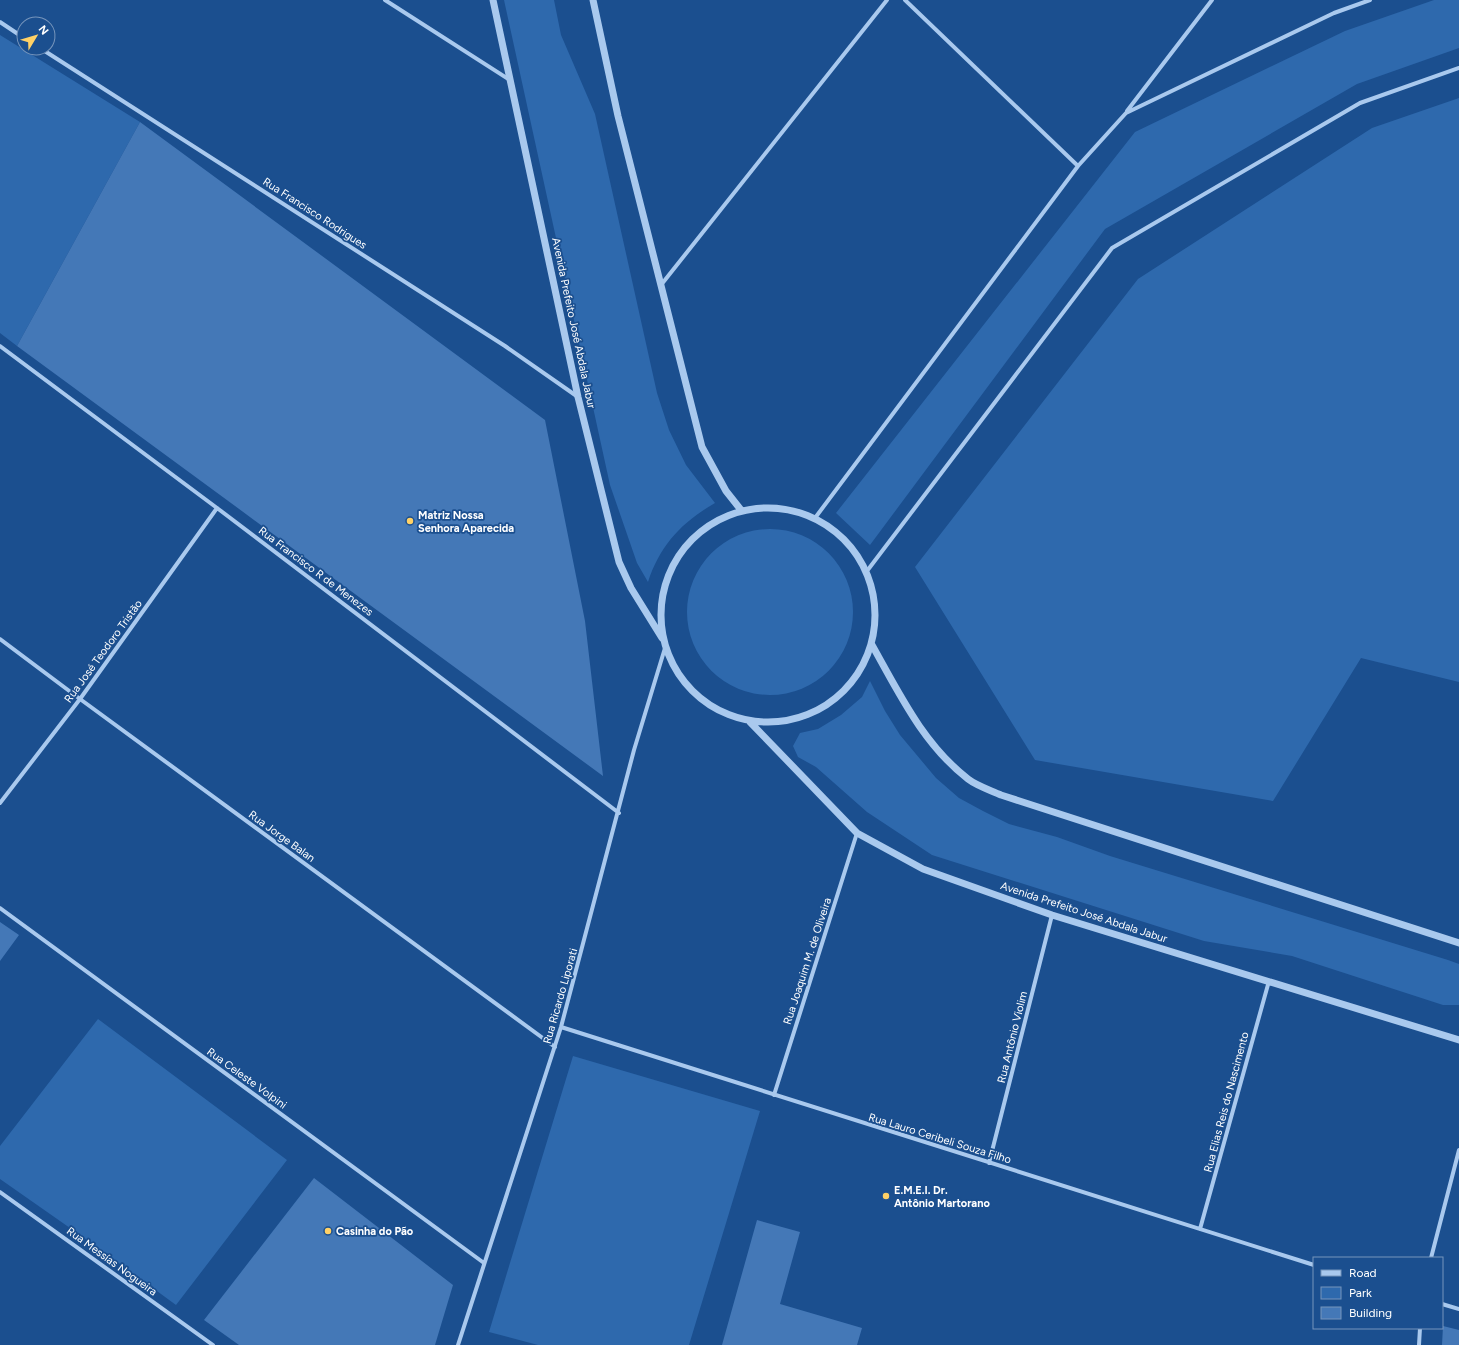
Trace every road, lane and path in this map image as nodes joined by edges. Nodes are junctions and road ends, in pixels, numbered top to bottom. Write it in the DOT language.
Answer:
graph roads {
  1 [pos="385,0"];
  2 [pos="493,0"];
  3 [pos="593,0"];
  4 [pos="887,0"];
  5 [pos="904,0"];
  6 [pos="1212,0"];
  7 [pos="1370,0"];
  8 [pos="0,22"];
  9 [pos="16,33"];
  10 [pos="52,56"];
  11 [pos="1459,68"];
  12 [pos="510,80"];
  13 [pos="1126,112"];
  14 [pos="1078,166"];
  15 [pos="661,285"];
  16 [pos="0,346"];
  17 [pos="578,397"];
  18 [pos="217,508"];
  19 [pos="741,510"];
  20 [pos="815,518"];
  21 [pos="867,571"];
  22 [pos="0,639"];
  23 [pos="663,639"];
  24 [pos="872,645"];
  25 [pos="665,648"];
  26 [pos="80,700"];
  27 [pos="750,722"];
  28 [pos="0,803"];
  29 [pos="619,812"];
  30 [pos="857,833"];
  31 [pos="0,908"];
  32 [pos="1052,915"];
  33 [pos="1459,944"];
  34 [pos="1269,981"];
  35 [pos="561,1028"];
  36 [pos="1459,1040"];
  37 [pos="555,1047"];
  38 [pos="774,1095"];
  39 [pos="1459,1150"];
  40 [pos="989,1163"];
  41 [pos="0,1192"];
  42 [pos="1200,1229"];
  43 [pos="1431,1257"];
  44 [pos="484,1263"];
  45 [pos="1313,1265"];
  46 [pos="1443,1304"];
  47 [pos="1459,1309"];
  48 [pos="1420,1329"];
  49 [pos="213,1345"];
  50 [pos="458,1345"];
  51 [pos="1419,1345"];
  1 -- 12 [label="street"];
  2 -- 12 [label="street, Avenida Prefeito José Abdala Jabur"];
  3 -- 15 [label="street"];
  4 -- 15 [label="street"];
  5 -- 14 [label="street"];
  6 -- 13 [label="street"];
  7 -- 13 [label="street"];
  8 -- 9 [label="street"];
  10 -- 17 [label="street, Rua Francisco Rodrigues"];
  11 -- 21 [label="street"];
  12 -- 17 [label="street, Avenida Prefeito José Abdala Jabur"];
  13 -- 14 [label="street"];
  14 -- 20 [label="street"];
  15 -- 19 [label="street"];
  16 -- 18 [label="street, Rua Francisco R de Menezes"];
  17 -- 23 [label="street, Avenida Prefeito José Abdala Jabur"];
  18 -- 26 [label="street, Rua José Teodoro Tristão"];
  18 -- 29 [label="street, Rua Francisco R de Menezes"];
  19 -- 20 [label="street"];
  19 -- 23 [label="street"];
  20 -- 21 [label="street"];
  21 -- 24 [label="street"];
  22 -- 26 [label="street, Rua Jorge Balan"];
  23 -- 25 [label="street"];
  24 -- 27 [label="street"];
  24 -- 33 [label="street"];
  25 -- 27 [label="street"];
  25 -- 29 [label="street, Rua Ricardo Liporati"];
  26 -- 28 [label="street, Rua José Teodoro Tristão"];
  26 -- 37 [label="street, Rua Jorge Balan"];
  27 -- 30 [label="street, Avenida Prefeito José Abdala Jabur"];
  29 -- 35 [label="street, Rua Ricardo Liporati"];
  30 -- 32 [label="street, Avenida Prefeito José Abdala Jabur"];
  30 -- 38 [label="street, Rua Joaquim M. de Oliveira"];
  31 -- 44 [label="street, Rua Celeste Volpini"];
  32 -- 34 [label="street, Avenida Prefeito José Abdala Jabur"];
  32 -- 40 [label="street, Rua Antônio Violim"];
  34 -- 36 [label="street, Avenida Prefeito José Abdala Jabur"];
  34 -- 42 [label="street, Rua Elias Reis do Nascimento"];
  35 -- 37 [label="street, Rua Ricardo Liporati"];
  35 -- 38 [label="street, Rua Lauro Ceribeli Souza Filho"];
  37 -- 44 [label="street, Rua Ricardo Liporati"];
  38 -- 40 [label="street, Rua Lauro Ceribeli Souza Filho"];
  39 -- 43 [label="street"];
  40 -- 42 [label="street, Rua Lauro Ceribeli Souza Filho"];
  41 -- 49 [label="street, Rua Messías Nogueira"];
  42 -- 45 [label="street, Rua Lauro Ceribeli Souza Filho"];
  44 -- 50 [label="street, Rua Ricardo Liporati"];
  46 -- 47 [label="street"];
  48 -- 51 [label="street"];
}
